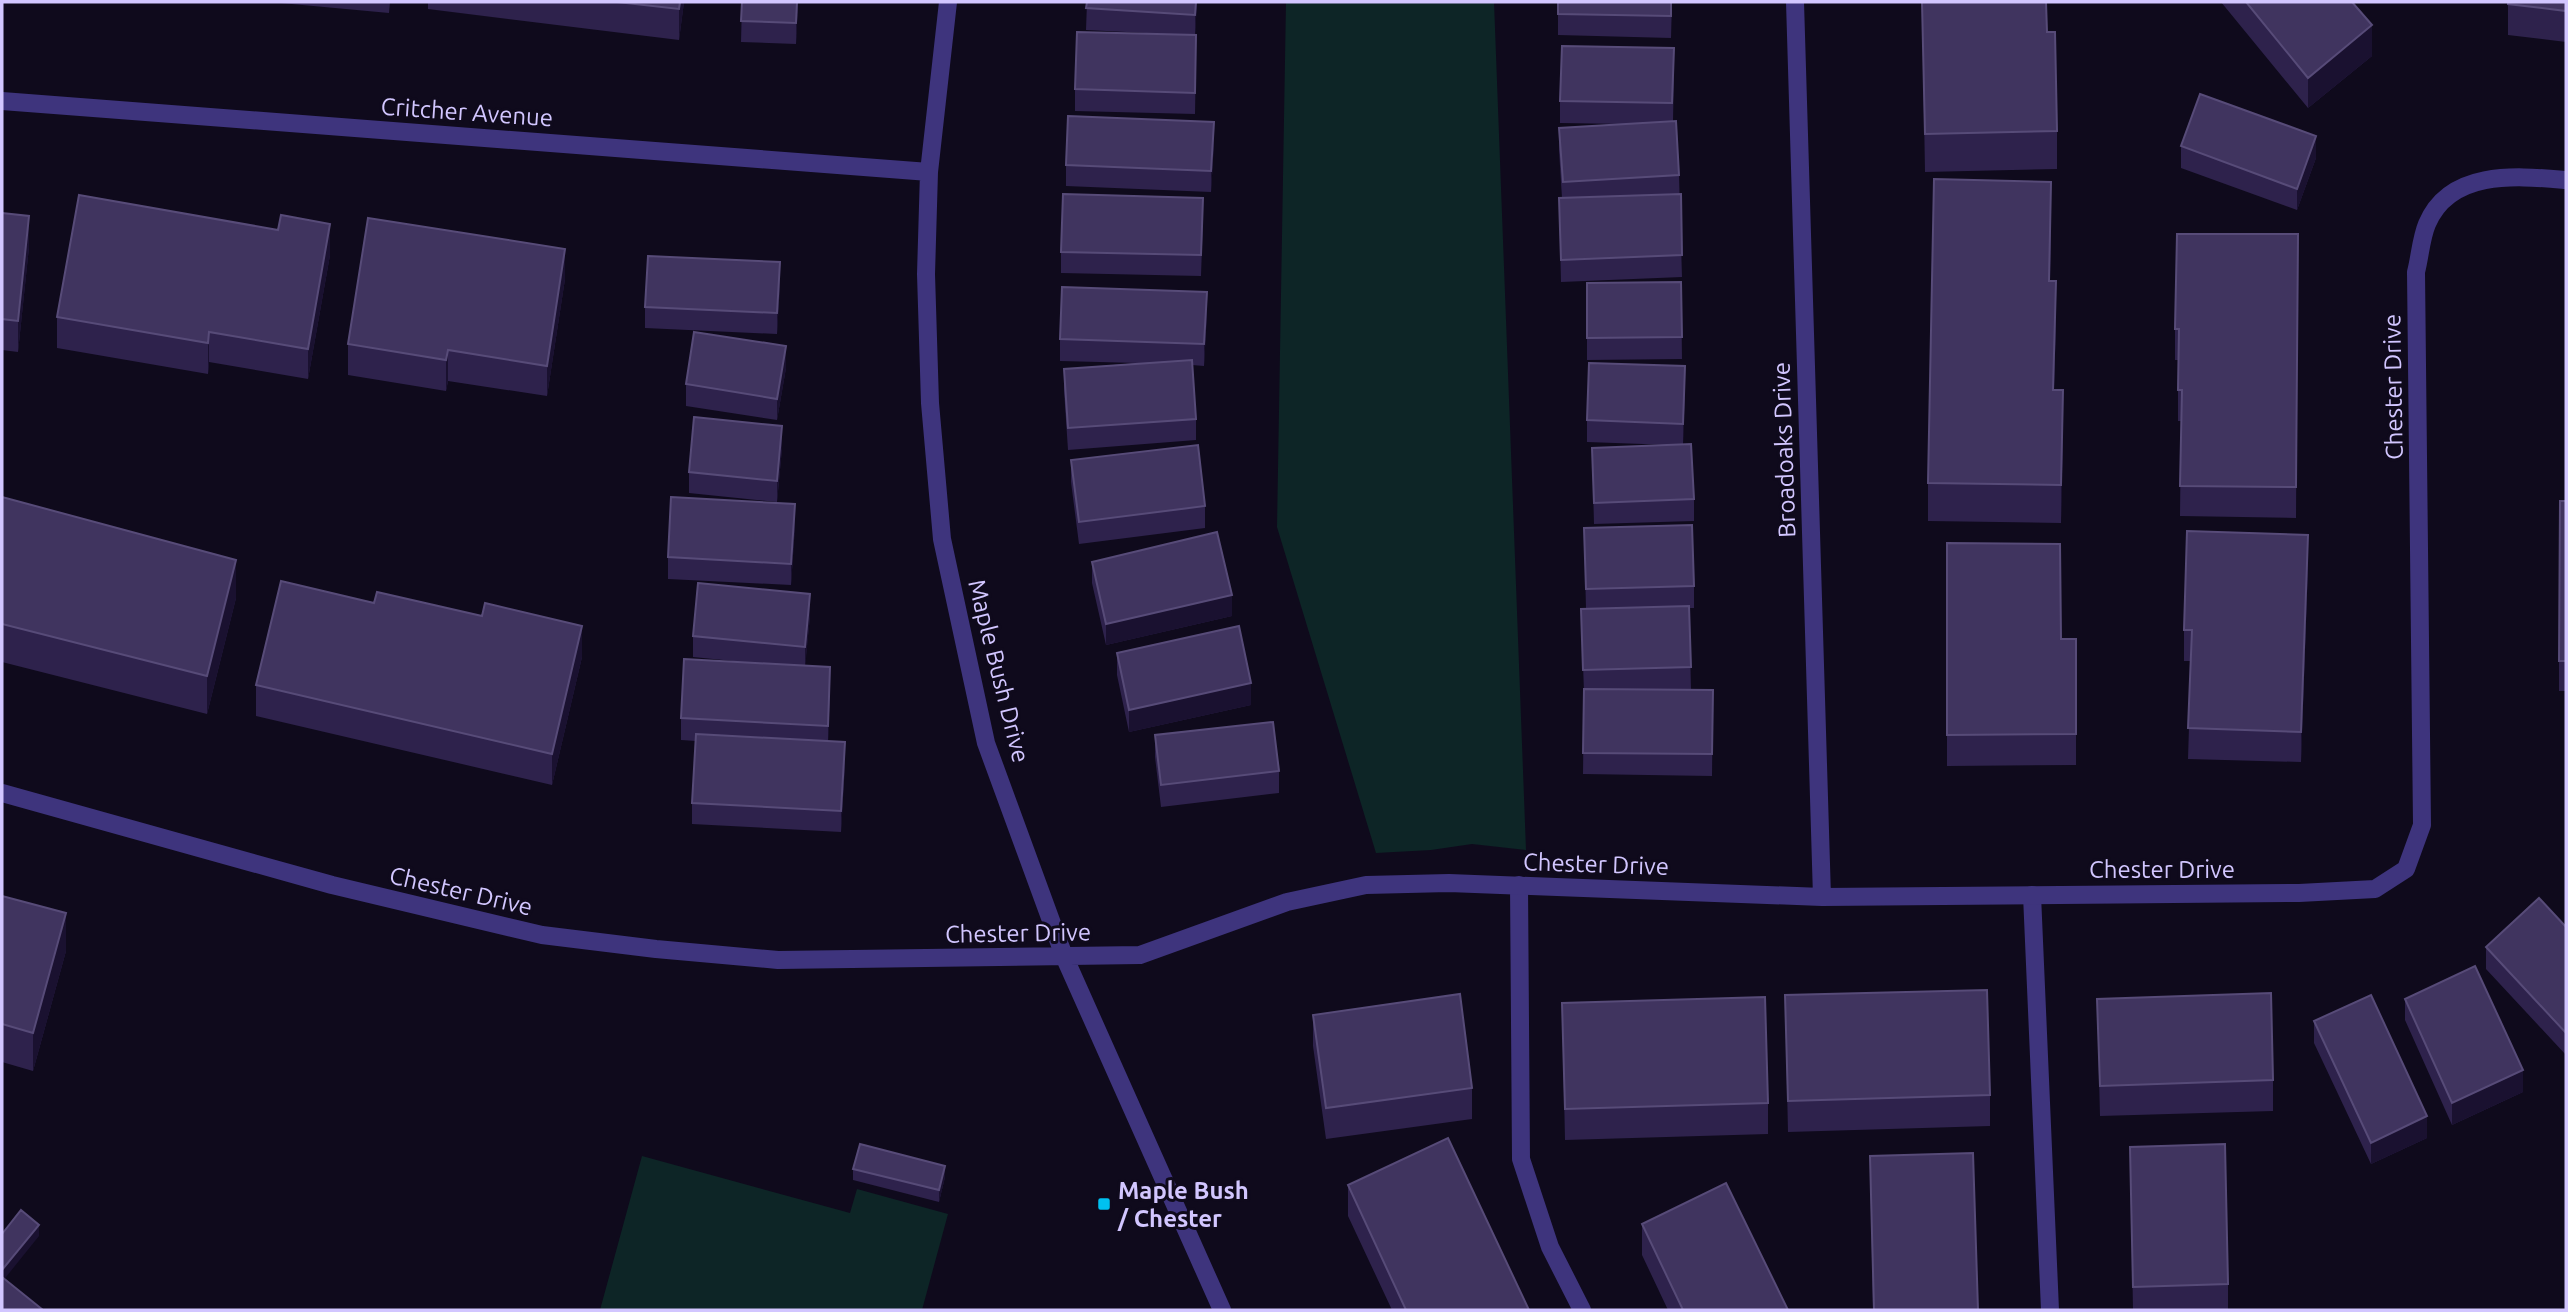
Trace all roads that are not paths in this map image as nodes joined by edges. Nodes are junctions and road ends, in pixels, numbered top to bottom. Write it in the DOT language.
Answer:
graph roads {
  1 [pos="948,2"];
  2 [pos="1795,2"];
  3 [pos="2,101"];
  4 [pos="929,172"];
  5 [pos="2566,180"];
  6 [pos="2,793"];
  7 [pos="1519,885"];
  8 [pos="2032,895"];
  9 [pos="1822,897"];
  10 [pos="1064,956"];
  11 [pos="1222,1310"];
  12 [pos="1582,1310"];
  13 [pos="2049,1310"];
  1 -- 4 [label="street, Maple Bush Drive"];
  2 -- 9 [label="street, Broadoaks Drive"];
  3 -- 4 [label="street, Critcher Avenue"];
  4 -- 10 [label="street, Maple Bush Drive"];
  5 -- 8 [label="street, Chester Drive"];
  6 -- 10 [label="street, Chester Drive"];
  7 -- 9 [label="street, Chester Drive"];
  7 -- 10 [label="street, Chester Drive"];
  7 -- 12 [label="street"];
  8 -- 9 [label="street, Chester Drive"];
  8 -- 13 [label="street"];
  10 -- 11 [label="street, Maple Bush Drive"];
}
